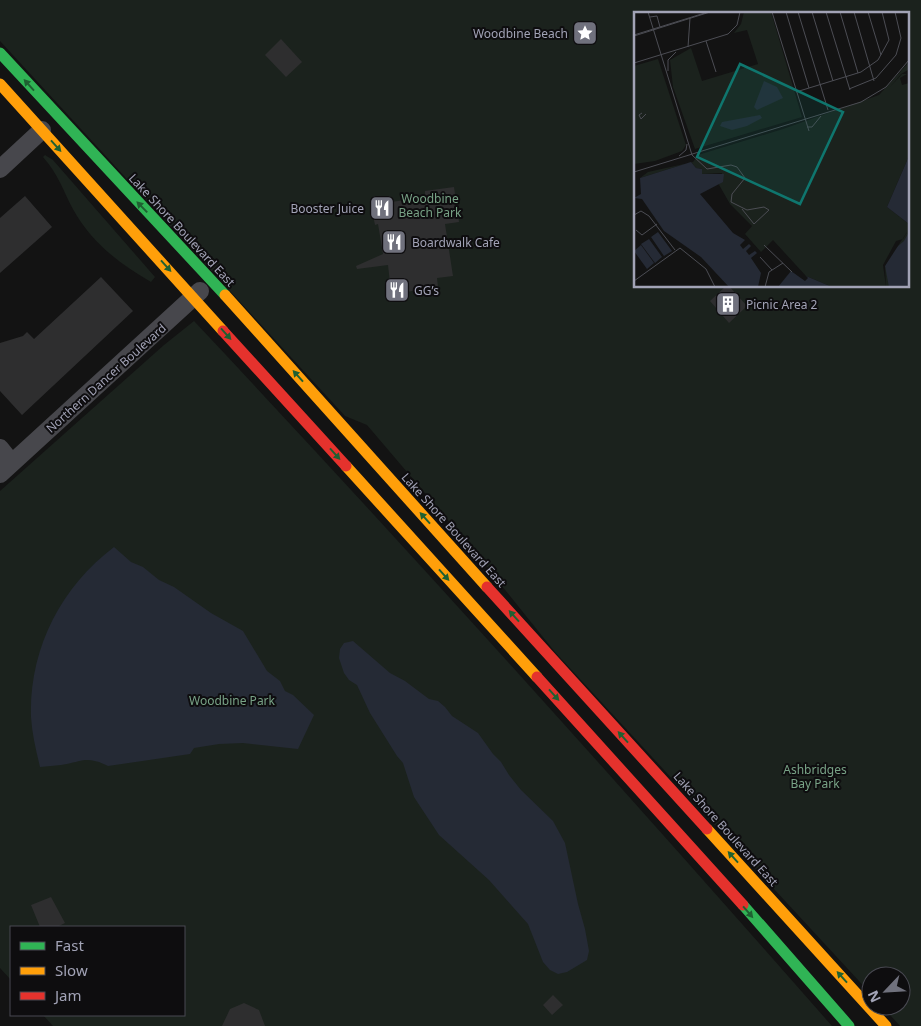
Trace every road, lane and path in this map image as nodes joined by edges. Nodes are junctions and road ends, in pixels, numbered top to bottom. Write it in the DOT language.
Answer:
graph roads {
  1 [pos="0,53"];
  2 [pos="0,84"];
  3 [pos="42,130"];
  4 [pos="0,169"];
  5 [pos="212,280"];
  6 [pos="194,298"];
  7 [pos="0,448"];
  8 [pos="6,468"];
  9 [pos="848,1026"];
  10 [pos="886,1026"];
  5 -- 1 [label="highway, Lake Shore Boulevard East, one-way"];
  2 -- 3 [label="highway"];
  3 -- 4 [label="street"];
  3 -- 6 [label="highway, one-way"];
  5 -- 6 [label="street, Northern Dancer Boulevard"];
  10 -- 5 [label="highway, Lake Shore Boulevard East, one-way"];
  6 -- 8 [label="street, Northern Dancer Boulevard"];
  6 -- 9 [label="highway, one-way"];
  7 -- 8 [label="street"];
}
